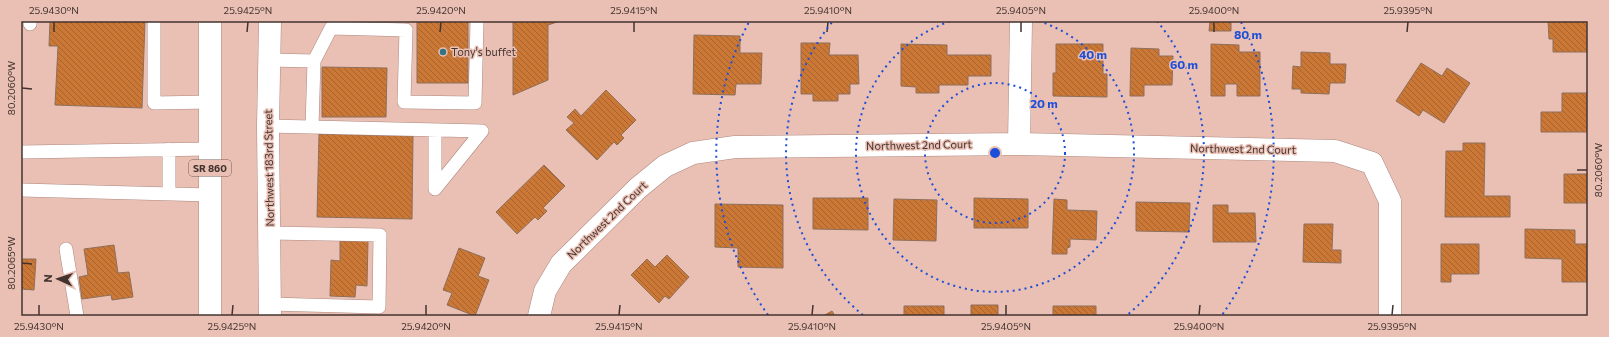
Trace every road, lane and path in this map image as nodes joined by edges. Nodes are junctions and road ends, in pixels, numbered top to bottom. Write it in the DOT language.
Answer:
graph roads {
  1 [pos="154,21"];
  2 [pos="210,21"];
  3 [pos="270,21"];
  4 [pos="477,21"];
  5 [pos="1021,21"];
  6 [pos="406,26"];
  7 [pos="269,60"];
  8 [pos="314,61"];
  9 [pos="210,102"];
  10 [pos="268,126"];
  11 [pos="312,127"];
  12 [pos="435,130"];
  13 [pos="1019,144"];
  14 [pos="169,149"];
  15 [pos="210,149"];
  16 [pos="21,152"];
  17 [pos="21,190"];
  18 [pos="169,194"];
  19 [pos="210,195"];
  20 [pos="270,233"];
  21 [pos="66,249"];
  22 [pos="270,310"];
  23 [pos="77,316"];
  24 [pos="210,316"];
  25 [pos="539,316"];
  26 [pos="1390,316"];
  1 -- 9 [label="lane"];
  2 -- 9 [label="street, SR 860"];
  3 -- 7 [label="street, Northwest 183rd Street"];
  4 -- 6 [label="lane"];
  5 -- 13 [label="street"];
  6 -- 8 [label="lane"];
  7 -- 8 [label="lane"];
  7 -- 10 [label="street, Northwest 183rd Street"];
  8 -- 11 [label="lane"];
  9 -- 15 [label="street, SR 860"];
  10 -- 11 [label="lane"];
  10 -- 20 [label="street, Northwest 183rd Street"];
  11 -- 12 [label="lane"];
  12 -- 12 [label="lane"];
  13 -- 25 [label="street, Northwest 2nd Court"];
  13 -- 26 [label="street, Northwest 2nd Court"];
  14 -- 15 [label="lane"];
  14 -- 16 [label="lane"];
  14 -- 18 [label="lane"];
  15 -- 19 [label="street, SR 860"];
  17 -- 18 [label="lane"];
  18 -- 19 [label="lane"];
  19 -- 24 [label="street, SR 860"];
  20 -- 22 [label="street, Northwest 183rd Street"];
  20 -- 22 [label="lane"];
  21 -- 23 [label="lane"];
}
